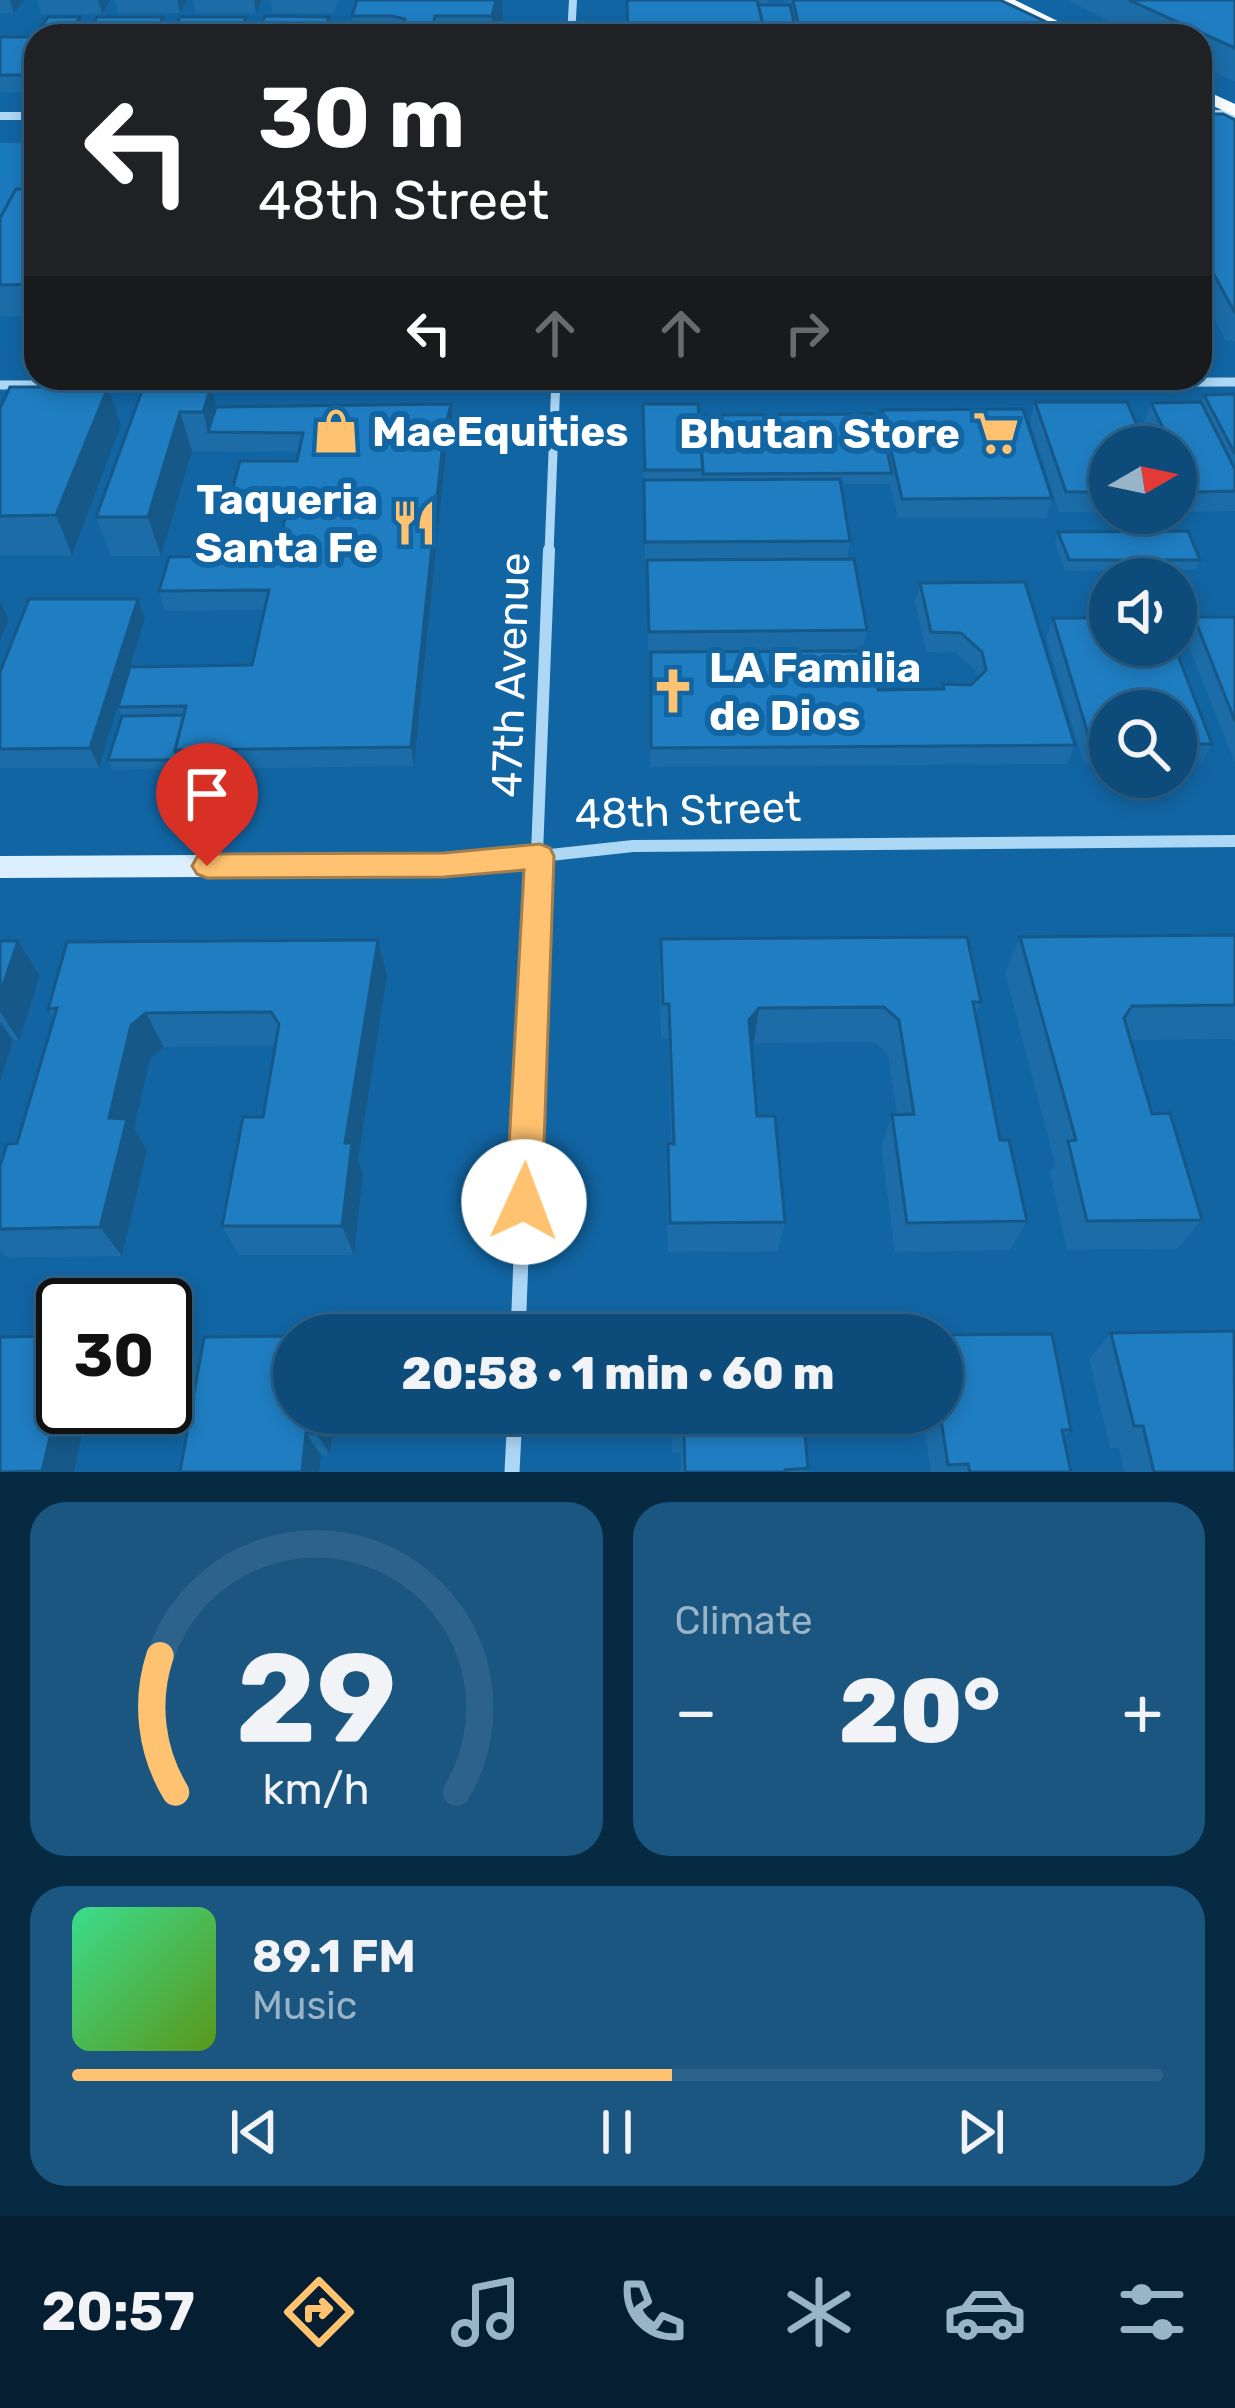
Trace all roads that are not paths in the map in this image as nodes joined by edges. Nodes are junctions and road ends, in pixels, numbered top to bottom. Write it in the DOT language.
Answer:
graph roads {
  1 [pos="1001,0"];
  2 [pos="1054,24"];
  3 [pos="556,390"];
  4 [pos="1235,841"];
  5 [pos="540,856"];
  6 [pos="0,867"];
  7 [pos="519,1314"];
  8 [pos="514,1434"];
  9 [pos="512,1472"];
  1 -- 2 [label="main road"];
  3 -- 5 [label="street, 47th Avenue"];
  4 -- 5 [label="street, 48th Street"];
  5 -- 6 [label="street, 48th Street"];
  5 -- 7 [label="street, 47th Avenue"];
  8 -- 9 [label="street"];
}
